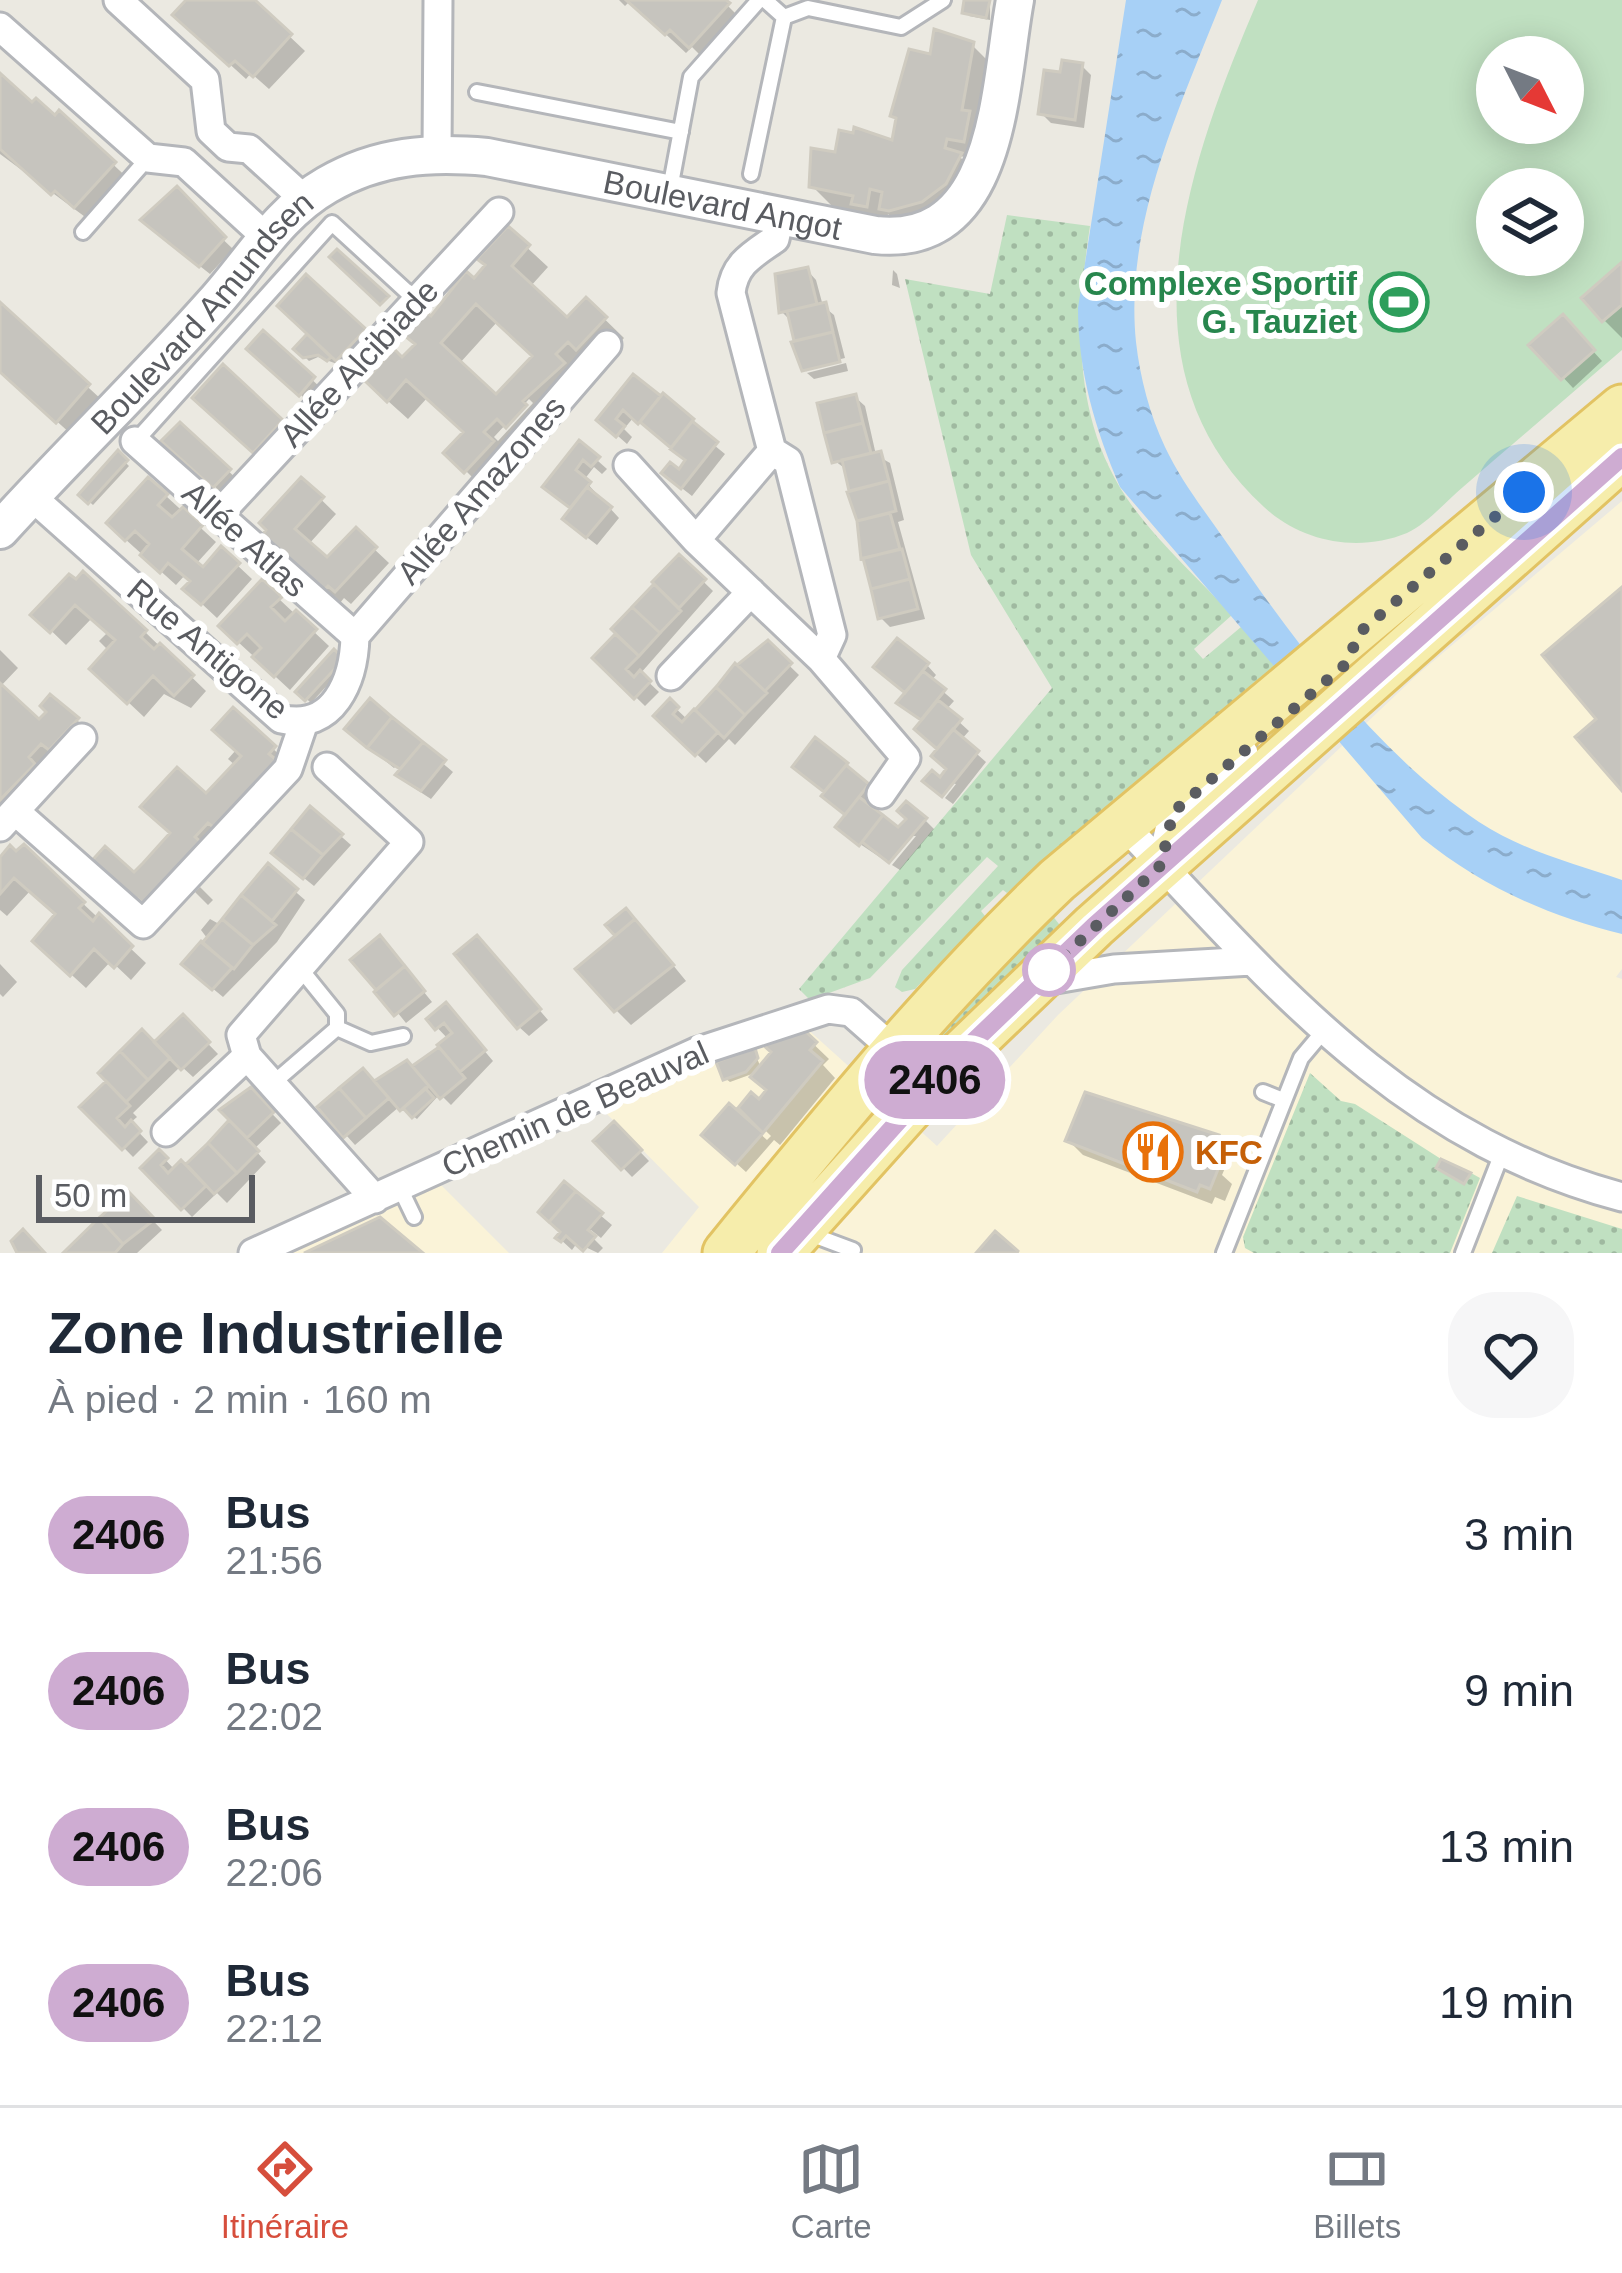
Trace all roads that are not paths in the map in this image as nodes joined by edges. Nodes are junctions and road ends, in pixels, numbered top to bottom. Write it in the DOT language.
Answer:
graph roads {
  1 [pos="438,0"];
  2 [pos="762,0"];
  3 [pos="943,0"];
  4 [pos="1015,0"];
  5 [pos="112,1"];
  6 [pos="784,17"];
  7 [pos="0,26"];
  8 [pos="477,92"];
  9 [pos="681,132"];
  10 [pos="437,153"];
  11 [pos="148,158"];
  12 [pos="751,174"];
  13 [pos="669,194"];
  14 [pos="304,199"];
  15 [pos="499,212"];
  16 [pos="780,216"];
  17 [pos="83,232"];
  18 [pos="266,237"];
  19 [pos="417,301"];
  20 [pos="608,345"];
  21 [pos="1622,408"];
  22 [pos="135,441"];
  23 [pos="772,451"];
  24 [pos="1622,457"];
  25 [pos="628,465"];
  26 [pos="31,496"];
  27 [pos="218,514"];
  28 [pos="0,530"];
  29 [pos="695,540"];
  30 [pos="751,592"];
  31 [pos="355,636"];
  32 [pos="821,658"];
  33 [pos="1351,658"];
  34 [pos="671,676"];
  35 [pos="1298,710"];
  36 [pos="303,725"];
  37 [pos="82,738"];
  38 [pos="327,767"];
  39 [pos="881,794"];
  40 [pos="8,819"];
  41 [pos="1124,825"];
  42 [pos="1161,865"];
  43 [pos="1252,961"];
  44 [pos="299,967"];
  45 [pos="1034,984"];
  46 [pos="1316,1017"];
  47 [pos="337,1028"];
  48 [pos="403,1036"];
  49 [pos="893,1049"];
  50 [pos="247,1056"];
  51 [pos="272,1084"];
  52 [pos="1263,1092"];
  53 [pos="1283,1100"];
  54 [pos="166,1132"];
  55 [pos="1502,1154"];
  56 [pos="387,1193"];
  57 [pos="1622,1198"];
  58 [pos="415,1217"];
  59 [pos="790,1241"];
  60 [pos="853,1250"];
  61 [pos="1216,1252"];
  62 [pos="254,1253"];
  63 [pos="726,1253"];
  64 [pos="1463,1253"];
  1 -- 10 [label="street"];
  2 -- 6 [label="lane"];
  2 -- 9 [label="lane"];
  3 -- 6 [label="lane"];
  4 -- 16 [label="street, Boulevard Angot"];
  5 -- 14 [label="street"];
  6 -- 12 [label="lane"];
  7 -- 11 [label="street"];
  8 -- 9 [label="lane"];
  9 -- 13 [label="lane"];
  10 -- 13 [label="street, Boulevard Angot"];
  10 -- 14 [label="street, Boulevard Amundsen"];
  11 -- 17 [label="lane"];
  11 -- 18 [label="street"];
  13 -- 16 [label="street, Boulevard Angot"];
  14 -- 18 [label="street, Boulevard Amundsen"];
  15 -- 19 [label="street, Allée Alcibiade"];
  16 -- 23 [label="street"];
  18 -- 26 [label="street, Boulevard Amundsen"];
  19 -- 22 [label="lane"];
  19 -- 27 [label="street, Allée Alcibiade"];
  20 -- 31 [label="street, Allée Amazones"];
  21 -- 33 [label="main road"];
  22 -- 27 [label="street, Allée Atlas"];
  23 -- 29 [label="street"];
  23 -- 32 [label="street"];
  24 -- 33 [label="main road"];
  25 -- 29 [label="street"];
  26 -- 28 [label="street, Boulevard Amundsen"];
  26 -- 36 [label="street, Rue Antigone"];
  27 -- 31 [label="street, Allée Atlas"];
  29 -- 30 [label="street"];
  30 -- 32 [label="street"];
  30 -- 34 [label="street"];
  31 -- 36 [label="street, Rue Antigone"];
  32 -- 39 [label="street"];
  33 -- 35 [label="main road"];
  35 -- 41 [label="main road"];
  35 -- 42 [label="main road"];
  36 -- 40 [label="street"];
  37 -- 40 [label="street"];
  38 -- 44 [label="street"];
  41 -- 42 [label="street"];
  41 -- 49 [label="main road"];
  42 -- 43 [label="street"];
  42 -- 45 [label="main road"];
  43 -- 45 [label="street"];
  43 -- 46 [label="street"];
  44 -- 47 [label="lane"];
  44 -- 50 [label="street"];
  45 -- 59 [label="main road"];
  46 -- 53 [label="lane"];
  46 -- 55 [label="street"];
  47 -- 48 [label="lane"];
  47 -- 51 [label="lane"];
  49 -- 56 [label="street, Chemin de Beauval"];
  49 -- 63 [label="main road"];
  50 -- 51 [label="street"];
  50 -- 54 [label="street"];
  51 -- 56 [label="street"];
  52 -- 53 [label="lane"];
  53 -- 61 [label="lane"];
  55 -- 57 [label="street"];
  55 -- 64 [label="lane"];
  56 -- 58 [label="lane"];
  56 -- 62 [label="street, Chemin de Beauval"];
  59 -- 60 [label="lane"];
}
